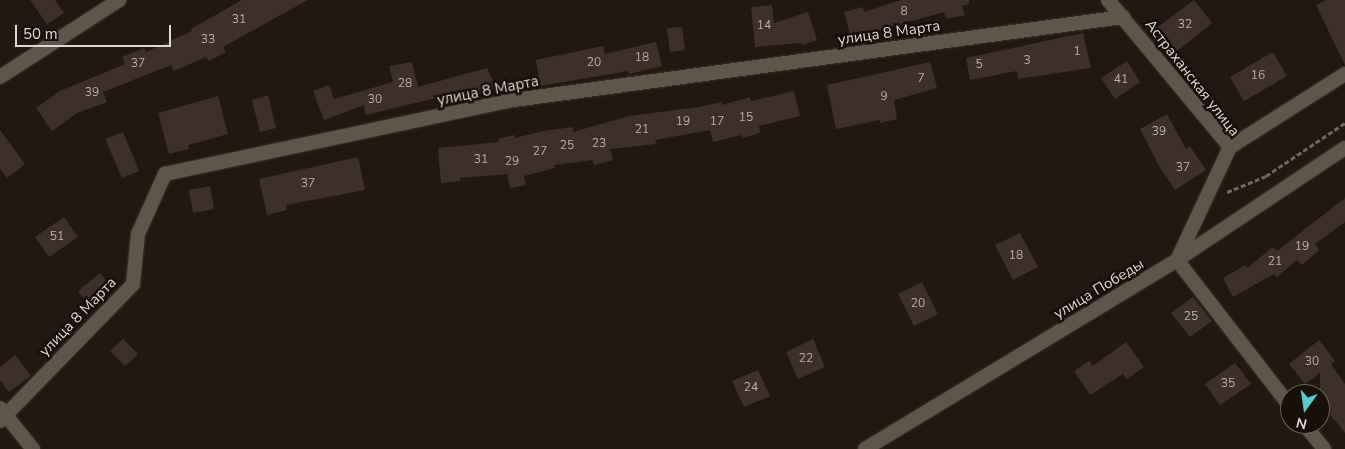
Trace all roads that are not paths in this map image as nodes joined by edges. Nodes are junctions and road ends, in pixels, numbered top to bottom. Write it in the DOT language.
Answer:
graph roads {
  1 [pos="119,0"];
  2 [pos="1108,0"];
  3 [pos="1123,17"];
  4 [pos="1345,74"];
  5 [pos="0,77"];
  6 [pos="1230,147"];
  7 [pos="1345,148"];
  8 [pos="1178,260"];
  9 [pos="1280,393"];
  10 [pos="2,415"];
  11 [pos="1312,434"];
  12 [pos="33,449"];
  13 [pos="865,449"];
  14 [pos="1324,449"];
  1 -- 5 [label="street"];
  2 -- 3 [label="street, Астраханская улица"];
  3 -- 6 [label="street, Астраханская улица"];
  3 -- 10 [label="street, улица 8 Марта"];
  4 -- 6 [label="street"];
  6 -- 8 [label="street, Астраханская улица"];
  7 -- 8 [label="street, улица Победы"];
  8 -- 9 [label="street"];
  8 -- 13 [label="street, улица Победы"];
  10 -- 12 [label="street"];
  11 -- 14 [label="street"];
}
